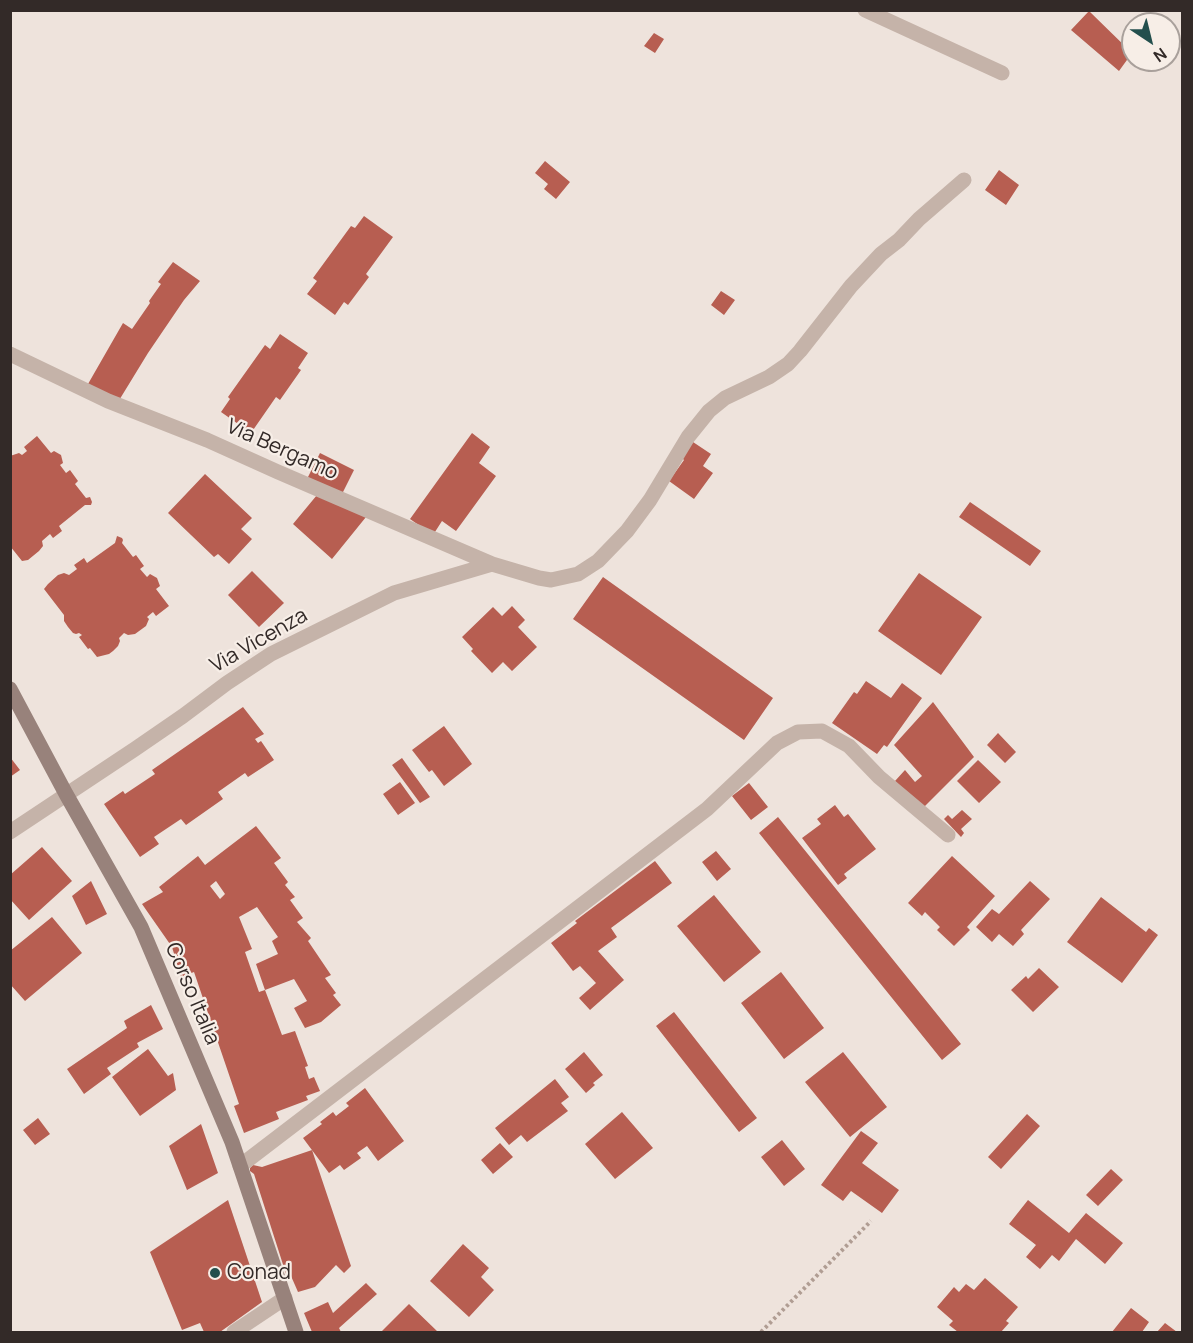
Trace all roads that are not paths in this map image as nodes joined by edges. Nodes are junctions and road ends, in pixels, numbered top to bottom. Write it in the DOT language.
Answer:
graph roads {
  1 [pos="865,10"];
  2 [pos="1002,73"];
  3 [pos="964,180"];
  4 [pos="10,354"];
  5 [pos="492,564"];
  6 [pos="10,689"];
  7 [pos="66,794"];
  8 [pos="10,832"];
  9 [pos="948,835"];
  10 [pos="240,1166"];
  11 [pos="285,1298"];
  12 [pos="234,1332"];
  13 [pos="296,1332"];
  1 -- 2 [label="street"];
  3 -- 5 [label="street, Via Bergamo"];
  4 -- 5 [label="street, Via Bergamo"];
  5 -- 7 [label="street, Via Vicenza"];
  6 -- 7 [label="street, Corso Italia"];
  7 -- 8 [label="street, Via Vicenza"];
  7 -- 10 [label="street, Corso Italia"];
  9 -- 10 [label="street"];
  10 -- 11 [label="street, Corso Italia"];
  11 -- 12 [label="street"];
  11 -- 13 [label="street, Corso Italia"];
}
